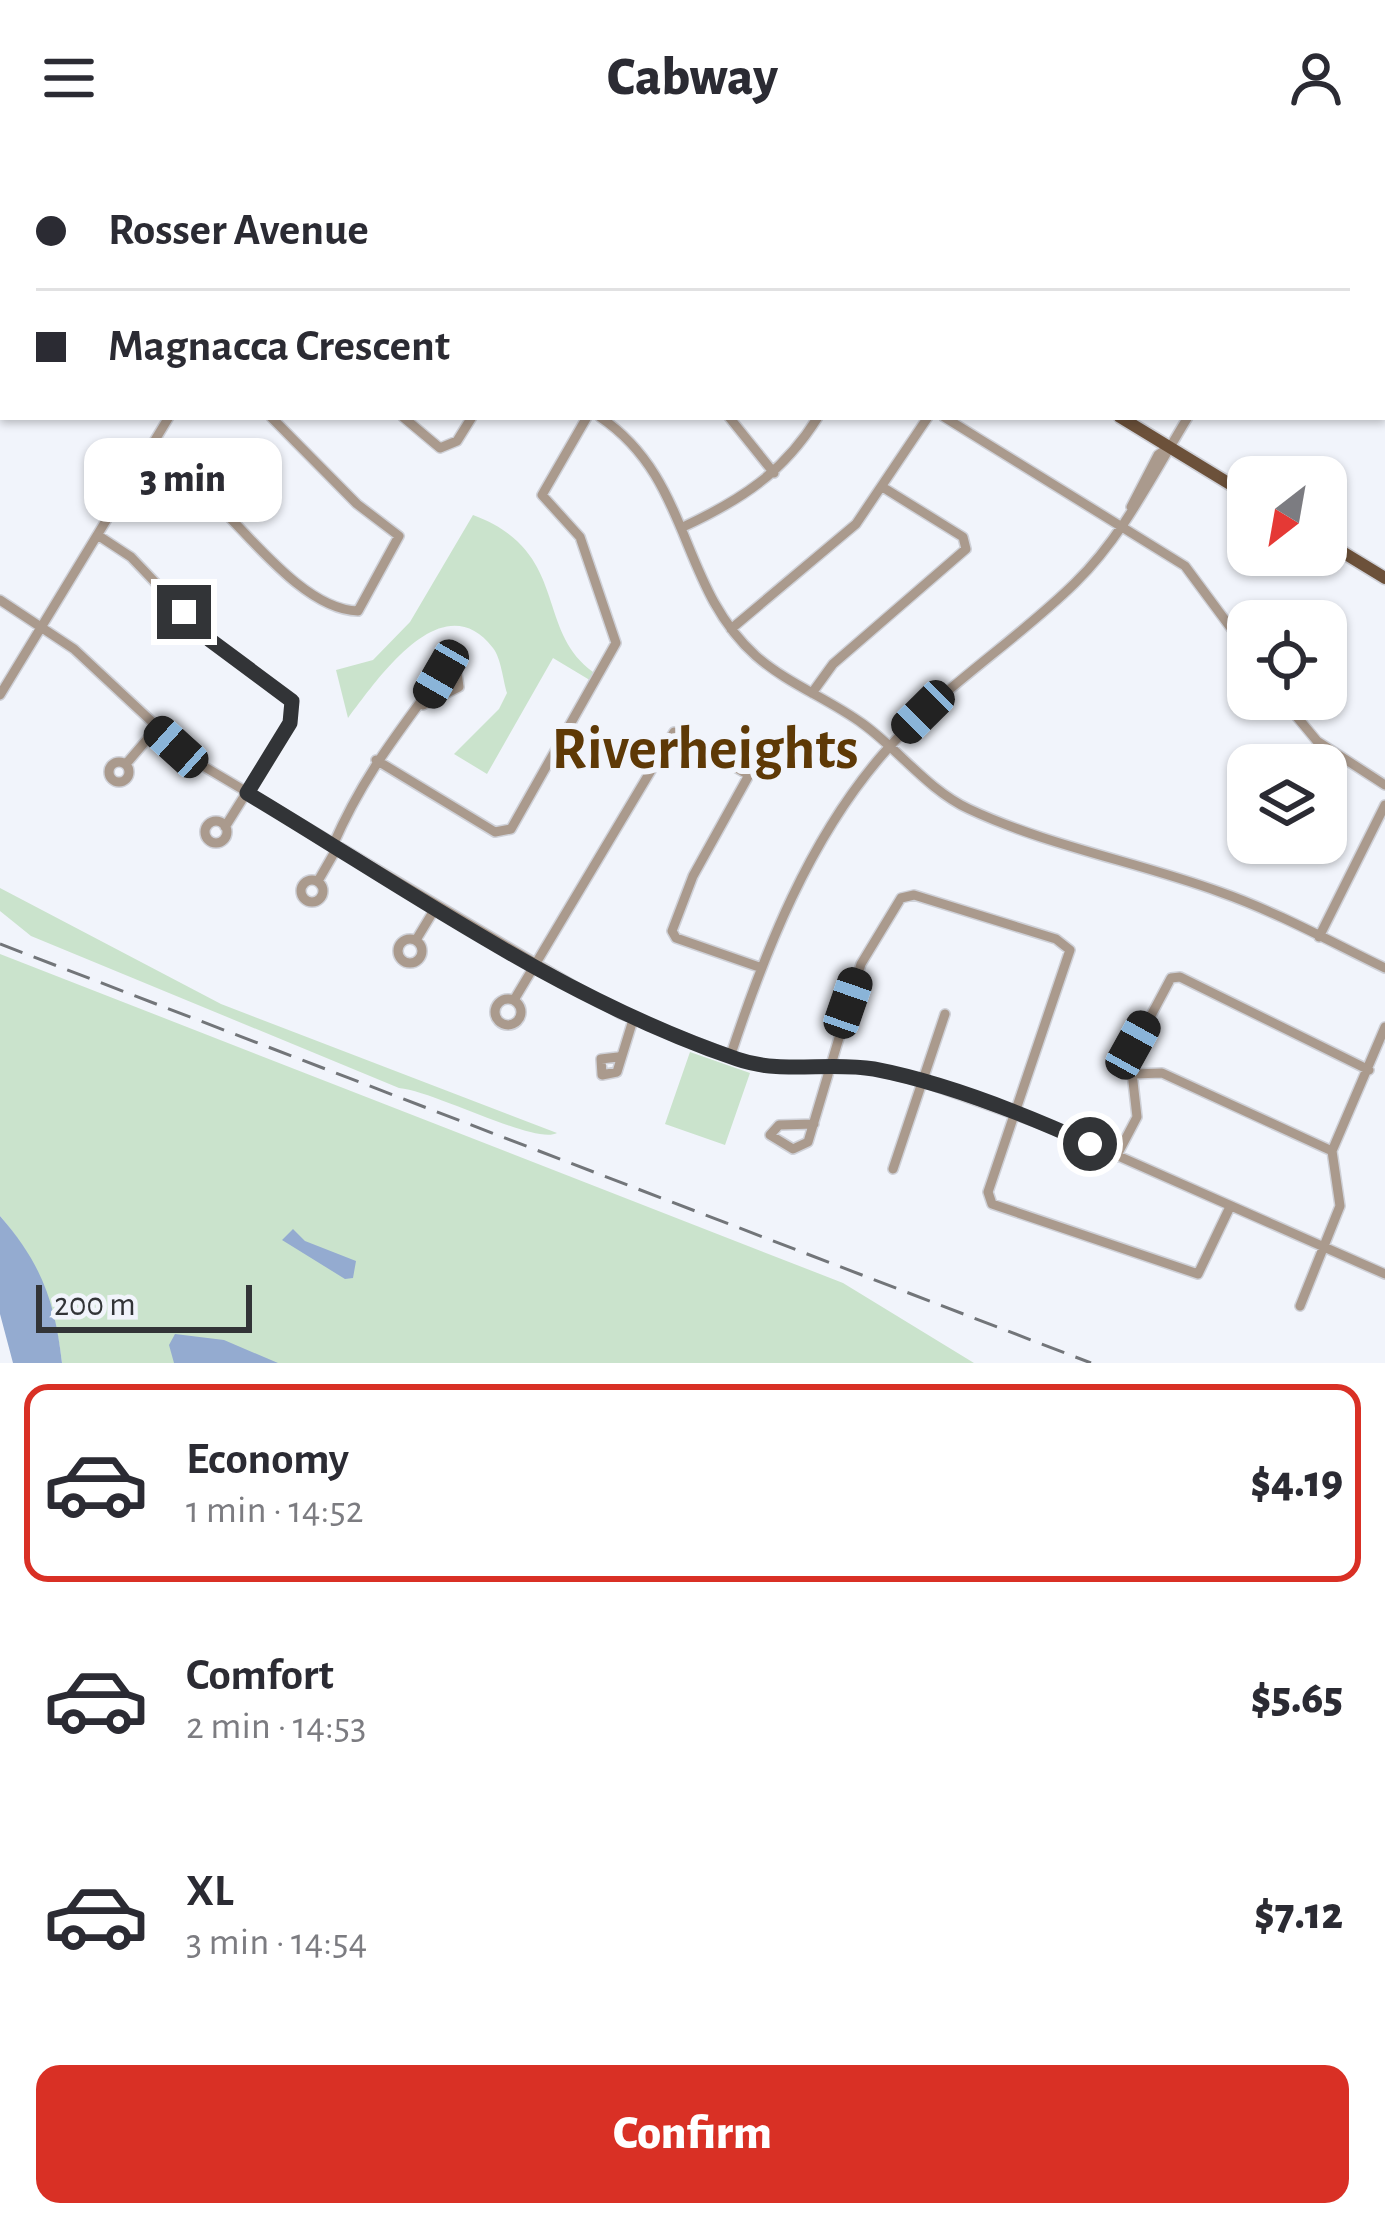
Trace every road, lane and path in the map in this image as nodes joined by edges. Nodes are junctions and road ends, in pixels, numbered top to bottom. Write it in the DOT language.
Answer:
graph roads {
  1 [pos="167,420"];
  2 [pos="274,420"];
  3 [pos="407,420"];
  4 [pos="470,420"];
  5 [pos="584,420"];
  6 [pos="603,420"];
  7 [pos="731,420"];
  8 [pos="816,420"];
  9 [pos="926,420"];
  10 [pos="949,420"];
  11 [pos="1125,420"];
  12 [pos="1186,420"];
  13 [pos="1169,447"];
  14 [pos="151,449"];
  15 [pos="774,473"];
  16 [pos="1227,482"];
  17 [pos="884,488"];
  18 [pos="682,526"];
  19 [pos="1121,526"];
  20 [pos="98,536"];
  21 [pos="1347,555"];
  22 [pos="1385,578"];
  23 [pos="0,600"];
  24 [pos="1227,621"];
  25 [pos="44,628"];
  26 [pos="731,629"];
  27 [pos="812,693"];
  28 [pos="0,695"];
  29 [pos="422,705"];
  30 [pos="1300,720"];
  31 [pos="156,729"];
  32 [pos="890,746"];
  33 [pos="376,760"];
  34 [pos="126,764"];
  35 [pos="1385,785"];
  36 [pos="247,793"];
  37 [pos="1385,805"];
  38 [pos="225,826"];
  39 [pos="336,847"];
  40 [pos="318,881"];
  41 [pos="436,907"];
  42 [pos="1319,937"];
  43 [pos="416,940"];
  44 [pos="535,966"];
  45 [pos="760,967"];
  46 [pos="1385,968"];
  47 [pos="514,1000"];
  48 [pos="945,1014"];
  49 [pos="633,1020"];
  50 [pos="1385,1027"];
  51 [pos="730,1057"];
  52 [pos="619,1058"];
  53 [pos="835,1066"];
  54 [pos="1369,1070"];
  55 [pos="1134,1074"];
  56 [pos="922,1081"];
  57 [pos="1011,1112"];
  58 [pos="814,1124"];
  59 [pos="1332,1151"];
  60 [pos="1116,1157"];
  61 [pos="892,1169"];
  62 [pos="1229,1209"];
  63 [pos="1321,1250"];
  64 [pos="1385,1274"];
  65 [pos="1300,1306"];
  1 -- 14 [label="street"];
  2 -- 14 [label="street"];
  3 -- 4 [label="street"];
  5 -- 33 [label="street"];
  6 -- 18 [label="street"];
  7 -- 15 [label="street"];
  8 -- 15 [label="street"];
  9 -- 17 [label="street"];
  10 -- 19 [label="street"];
  11 -- 13 [label="main road"];
  12 -- 13 [label="street"];
  13 -- 16 [label="main road"];
  13 -- 19 [label="street"];
  14 -- 20 [label="street"];
  15 -- 18 [label="street"];
  17 -- 26 [label="street"];
  17 -- 27 [label="street"];
  18 -- 26 [label="street"];
  19 -- 24 [label="street"];
  19 -- 32 [label="street"];
  20 -- 25 [label="street"];
  20 -- 36 [label="street"];
  21 -- 22 [label="main road"];
  23 -- 25 [label="street"];
  25 -- 28 [label="street"];
  25 -- 31 [label="street"];
  26 -- 27 [label="street"];
  27 -- 32 [label="street"];
  29 -- 33 [label="street"];
  30 -- 35 [label="street"];
  31 -- 34 [label="street"];
  31 -- 36 [label="street"];
  32 -- 42 [label="street"];
  32 -- 45 [label="street"];
  33 -- 39 [label="street"];
  36 -- 38 [label="street"];
  36 -- 39 [label="street"];
  37 -- 42 [label="street"];
  39 -- 40 [label="street"];
  39 -- 41 [label="street"];
  41 -- 43 [label="street"];
  41 -- 44 [label="street"];
  42 -- 46 [label="street"];
  44 -- 45 [label="street"];
  44 -- 47 [label="street"];
  44 -- 49 [label="street"];
  45 -- 51 [label="street"];
  48 -- 56 [label="street"];
  49 -- 51 [label="street"];
  49 -- 52 [label="street"];
  50 -- 54 [label="street"];
  51 -- 53 [label="street"];
  53 -- 56 [label="street"];
  53 -- 57 [label="street"];
  53 -- 58 [label="street"];
  54 -- 55 [label="street"];
  54 -- 59 [label="street"];
  55 -- 59 [label="street"];
  55 -- 60 [label="street"];
  56 -- 57 [label="street"];
  56 -- 61 [label="street"];
  57 -- 60 [label="street"];
  57 -- 62 [label="street"];
  58 -- 58 [label="street"];
  59 -- 63 [label="street"];
  60 -- 62 [label="street"];
  62 -- 63 [label="street"];
  63 -- 64 [label="street"];
  63 -- 65 [label="street"];
}
